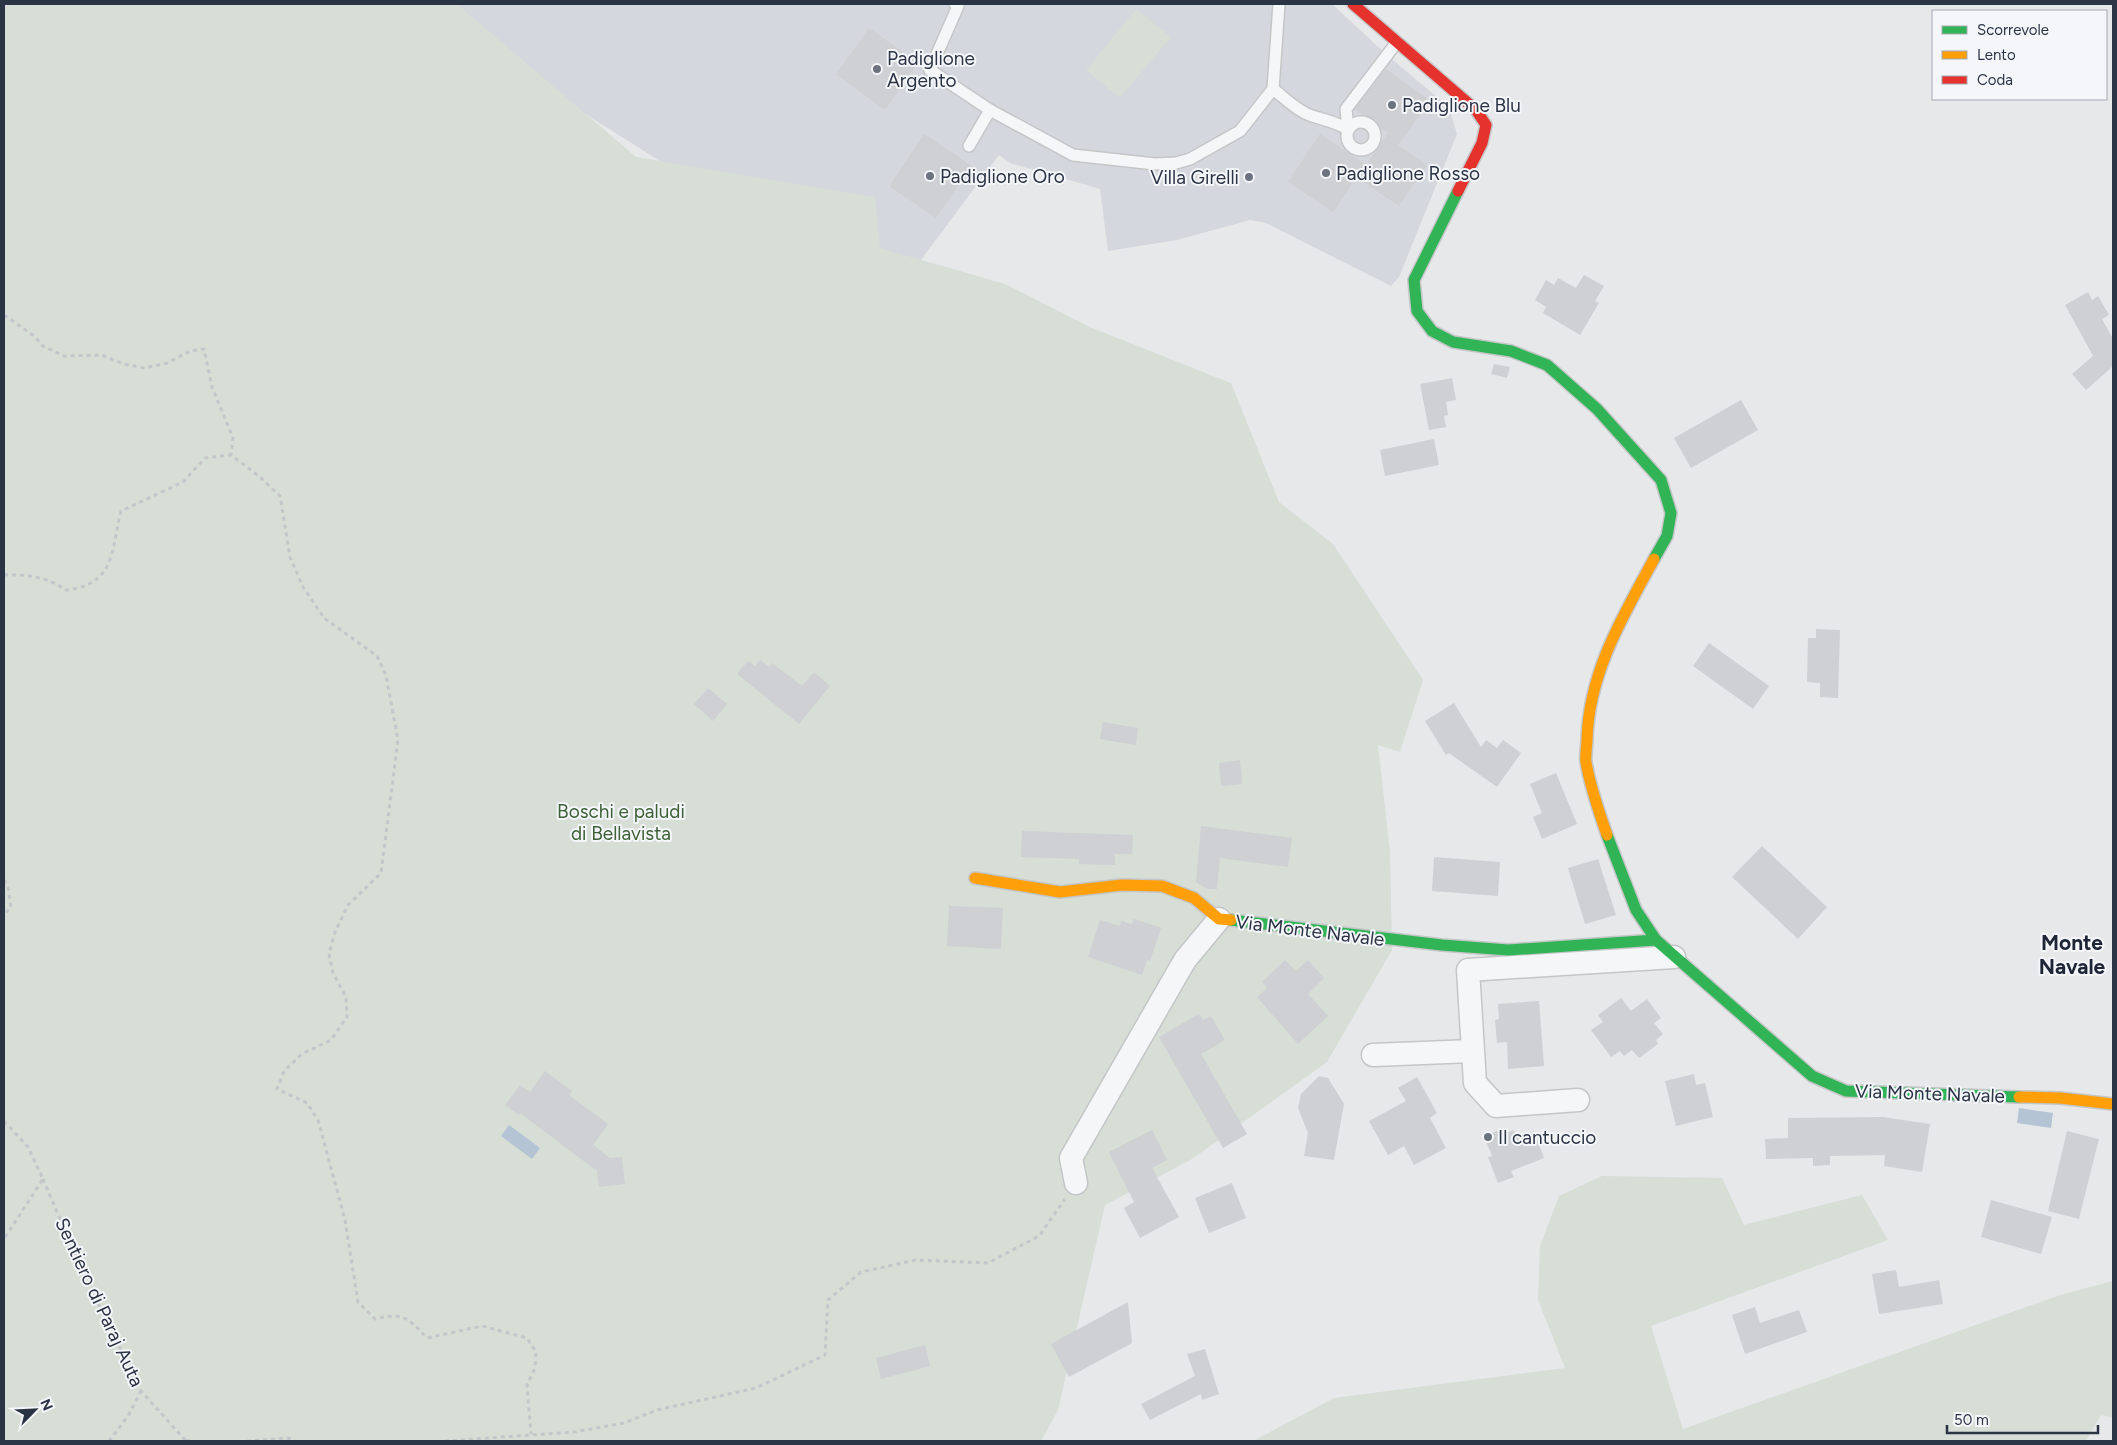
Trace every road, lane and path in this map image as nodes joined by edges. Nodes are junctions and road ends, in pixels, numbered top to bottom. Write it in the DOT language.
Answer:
graph roads {
  1 [pos="955,4"];
  2 [pos="1280,4"];
  3 [pos="1353,4"];
  4 [pos="1397,42"];
  5 [pos="1273,89"];
  6 [pos="990,110"];
  7 [pos="970,146"];
  8 [pos="4,315"];
  9 [pos="231,455"];
  10 [pos="4,575"];
  11 [pos="975,878"];
  12 [pos="4,880"];
  13 [pos="4,915"];
  14 [pos="1219,919"];
  15 [pos="1656,940"];
  16 [pos="1674,957"];
  17 [pos="1472,1051"];
  18 [pos="1373,1055"];
  19 [pos="1578,1100"];
  20 [pos="2113,1104"];
  21 [pos="4,1121"];
  22 [pos="43,1179"];
  23 [pos="1076,1183"];
  24 [pos="4,1239"];
  25 [pos="141,1390"];
  26 [pos="531,1434"];
  27 [pos="109,1441"];
  28 [pos="186,1441"];
  29 [pos="194,1441"];
  30 [pos="247,1441"];
  31 [pos="295,1441"];
  32 [pos="445,1441"];
  1 -- 6 [label="lane"];
  2 -- 5 [label="lane"];
  3 -- 4 [label="street, Via Monte Navale"];
  4 -- 5 [label="lane"];
  4 -- 15 [label="street, Via Monte Navale"];
  5 -- 6 [label="lane"];
  6 -- 7 [label="lane"];
  8 -- 9 [label="path"];
  9 -- 10 [label="path"];
  9 -- 26 [label="path"];
  11 -- 14 [label="street, Via Monte Navale"];
  12 -- 13 [label="path"];
  14 -- 15 [label="street, Via Monte Navale"];
  14 -- 23 [label="street"];
  15 -- 16 [label="street, Via Monte Navale"];
  16 -- 17 [label="street"];
  16 -- 20 [label="street, Via Monte Navale"];
  17 -- 18 [label="street"];
  17 -- 19 [label="street"];
  21 -- 22 [label="path, Sentiero di Paraj Auta"];
  22 -- 24 [label="path"];
  22 -- 25 [label="path, Sentiero di Paraj Auta"];
  23 -- 26 [label="path"];
  25 -- 27 [label="path"];
  25 -- 28 [label="path, Sentiero di Paraj Auta"];
  26 -- 32 [label="path"];
  28 -- 29 [label="path"];
  30 -- 31 [label="path"];
}
